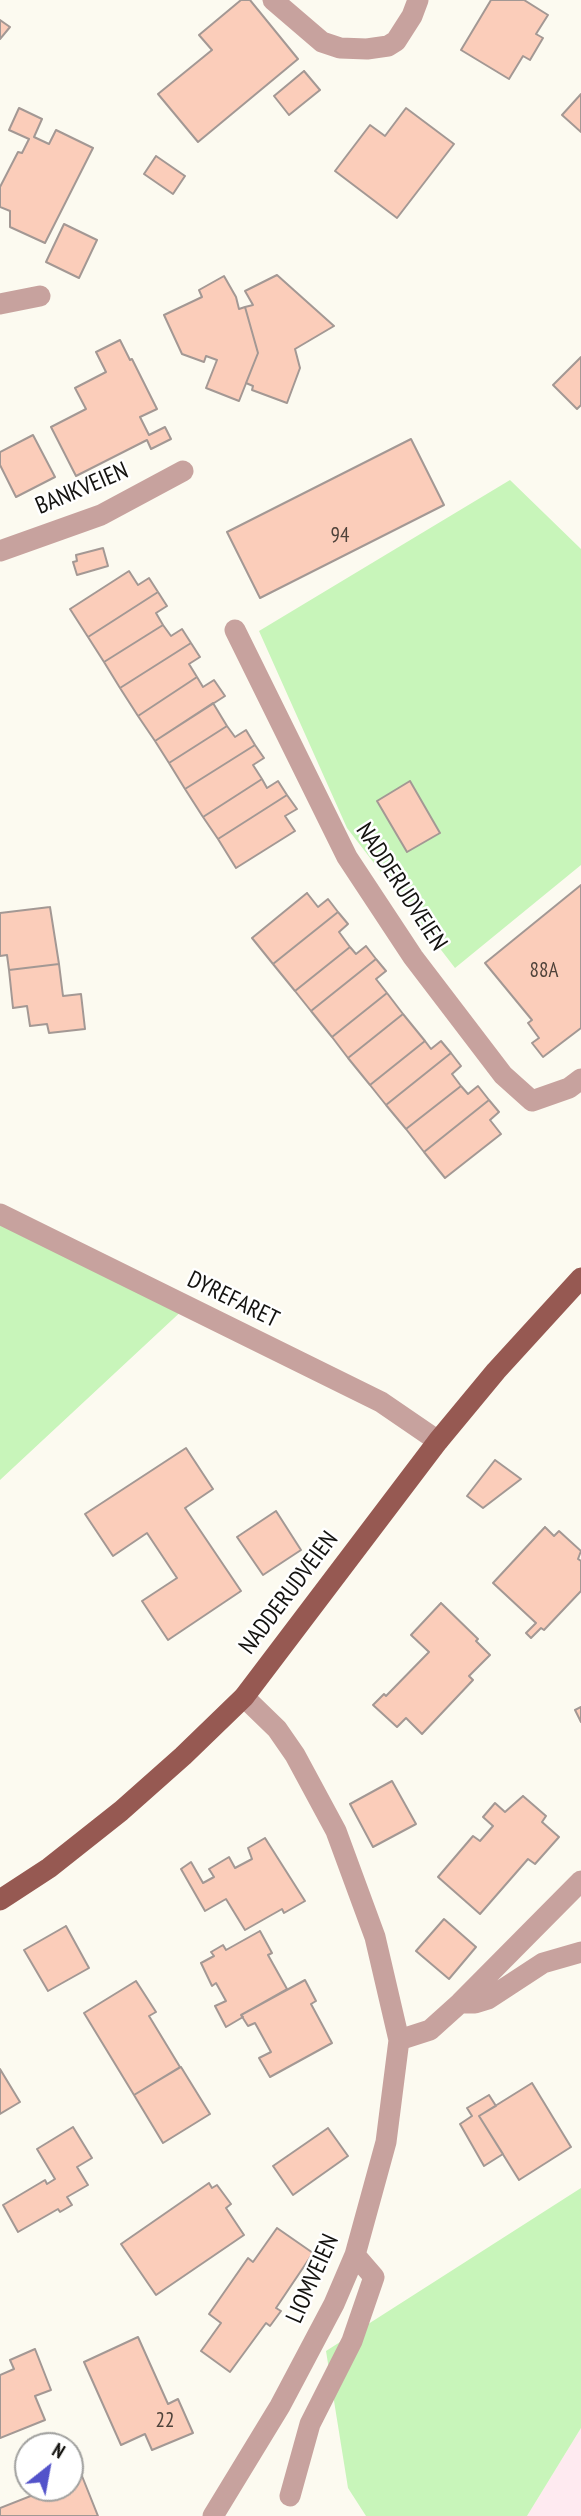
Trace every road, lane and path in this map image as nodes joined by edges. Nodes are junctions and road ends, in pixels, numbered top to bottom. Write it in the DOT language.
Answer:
graph roads {
  1 [pos="273,0"];
  2 [pos="418,0"];
  3 [pos="40,296"];
  4 [pos="0,304"];
  5 [pos="183,471"];
  6 [pos="0,551"];
  7 [pos="235,630"];
  8 [pos="581,1079"];
  9 [pos="0,1214"];
  10 [pos="581,1278"];
  11 [pos="438,1441"];
  12 [pos="244,1697"];
  13 [pos="581,1881"];
  14 [pos="0,1900"];
  15 [pos="581,1952"];
  16 [pos="460,2003"];
  17 [pos="399,2039"];
  18 [pos="355,2255"];
  19 [pos="290,2496"];
  20 [pos="213,2516"];
  1 -- 2 [label="street"];
  3 -- 4 [label="street"];
  5 -- 6 [label="street, BANKVEIEN"];
  7 -- 8 [label="street, NADDERUDVEIEN"];
  9 -- 11 [label="street, DYREFARET"];
  10 -- 11 [label="main road, NADDERUDVEIEN"];
  11 -- 12 [label="main road, NADDERUDVEIEN"];
  12 -- 14 [label="main road, NADDERUDVEIEN"];
  12 -- 17 [label="street, LIOMVEIEN"];
  13 -- 16 [label="street"];
  15 -- 16 [label="street"];
  16 -- 17 [label="street"];
  17 -- 18 [label="street, LIOMVEIEN"];
  18 -- 19 [label="street"];
  18 -- 20 [label="street, LIOMVEIEN"];
}
